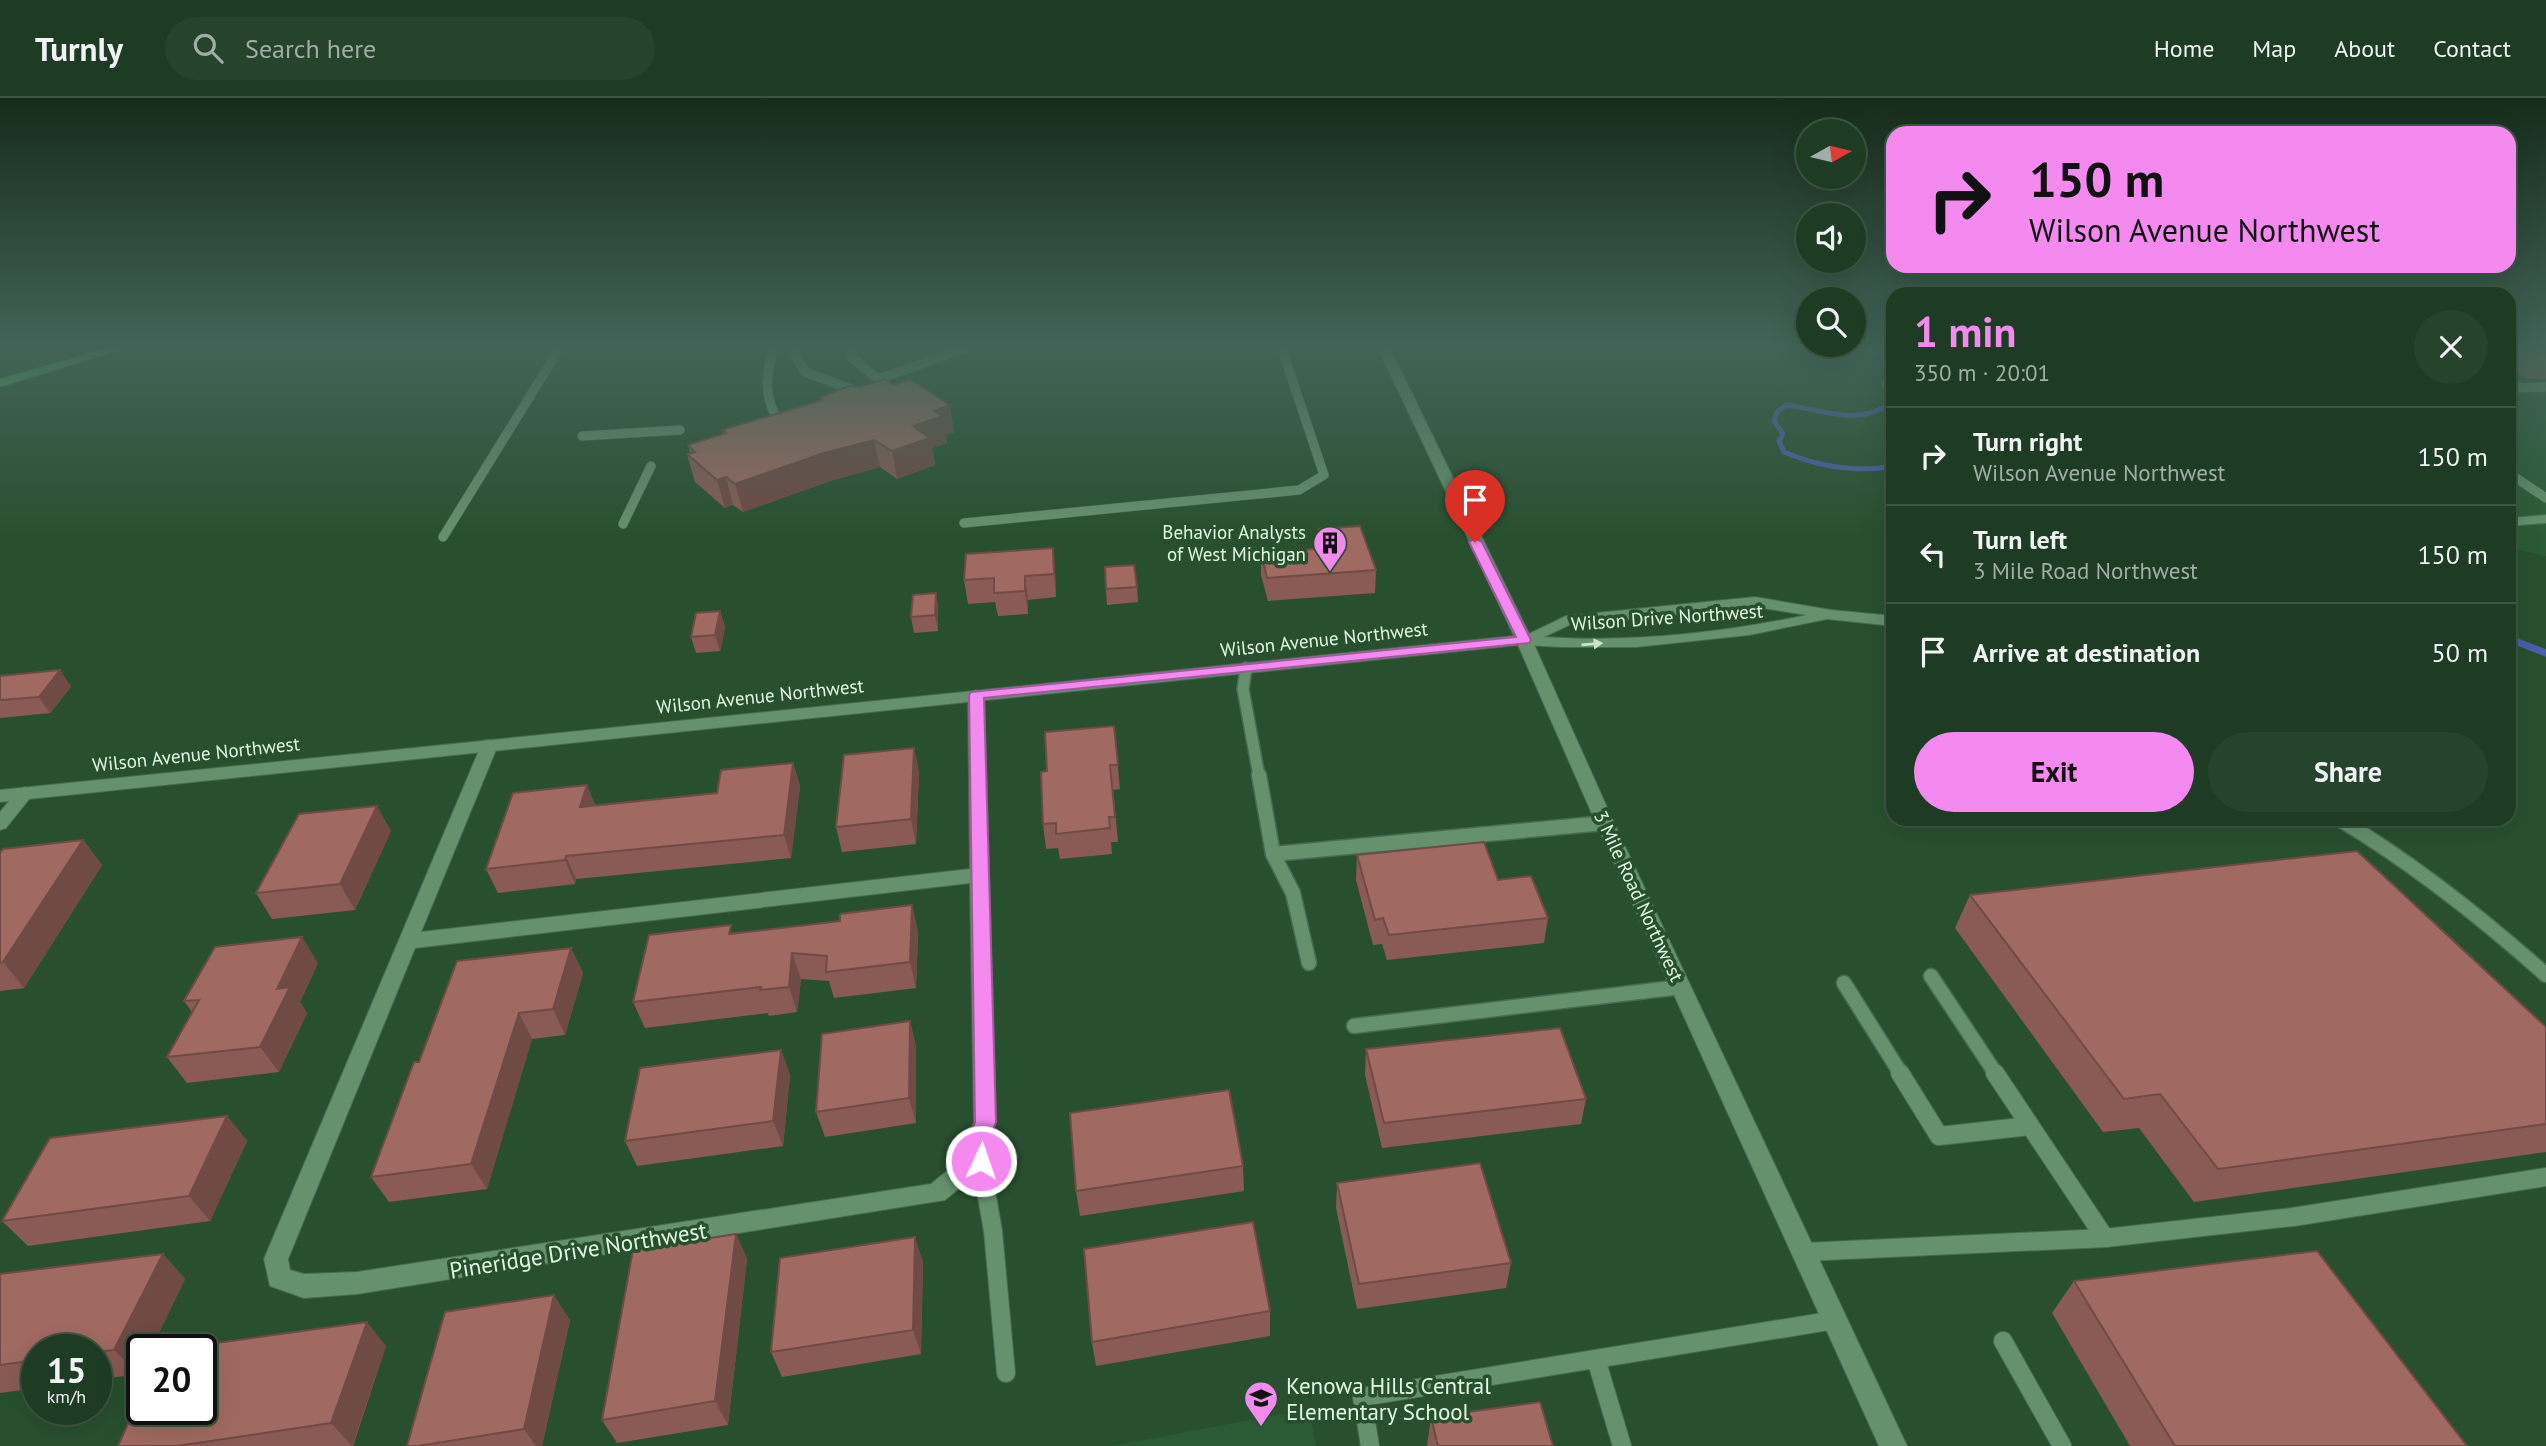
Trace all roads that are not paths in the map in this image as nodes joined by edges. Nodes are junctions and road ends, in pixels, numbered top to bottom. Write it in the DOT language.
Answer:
graph roads {
  1 [pos="522,409"];
  2 [pos="772,409"];
  3 [pos="1302,409"];
  4 [pos="1413,409"];
  5 [pos="800,421"];
  6 [pos="680,430"];
  7 [pos="582,436"];
  8 [pos="651,466"];
  9 [pos="2516,478"];
  10 [pos="2546,498"];
  11 [pos="2546,519"];
  12 [pos="2516,522"];
  13 [pos="964,523"];
  14 [pos="623,524"];
  15 [pos="443,537"];
  16 [pos="1831,615"];
  17 [pos="1886,620"];
  18 [pos="1524,640"];
  19 [pos="1246,668"];
  20 [pos="976,695"];
  21 [pos="489,745"];
  22 [pos="25,793"];
  23 [pos="0,796"];
  24 [pos="1605,823"];
  25 [pos="0,824"];
  26 [pos="2351,826"];
  27 [pos="1273,854"];
  28 [pos="979,875"];
  29 [pos="409,941"];
  30 [pos="1308,963"];
  31 [pos="2546,975"];
  32 [pos="1931,976"];
  33 [pos="1844,983"];
  34 [pos="1681,987"];
  35 [pos="1354,1026"];
  36 [pos="2030,1126"];
  37 [pos="977,1142"];
  38 [pos="2546,1177"];
  39 [pos="2105,1238"];
  40 [pos="1804,1252"];
  41 [pos="1835,1320"];
  42 [pos="2003,1341"];
  43 [pos="1596,1359"];
  44 [pos="1006,1373"];
  45 [pos="1370,1446"];
  46 [pos="1622,1446"];
  47 [pos="1893,1446"];
  48 [pos="2062,1446"];
  1 -- 15 [label="lane"];
  2 -- 5 [label="lane"];
  3 -- 13 [label="lane"];
  4 -- 18 [label="street, 3 Mile Road Northwest"];
  6 -- 7 [label="lane"];
  8 -- 14 [label="lane"];
  9 -- 10 [label="lane"];
  11 -- 12 [label="street"];
  16 -- 17 [label="street, Wilson Drive Northwest"];
  18 -- 16 [label="street, Wilson Drive Northwest, one-way"];
  16 -- 18 [label="street, Wilson Drive Northwest"];
  18 -- 19 [label="street, Wilson Avenue Northwest"];
  18 -- 24 [label="street, 3 Mile Road Northwest"];
  19 -- 20 [label="street, Wilson Avenue Northwest"];
  19 -- 27 [label="lane"];
  20 -- 21 [label="street, Wilson Avenue Northwest"];
  20 -- 28 [label="street, Pineridge Drive Northwest"];
  21 -- 22 [label="street, Wilson Avenue Northwest"];
  21 -- 29 [label="street, Pineridge Drive Northwest"];
  22 -- 23 [label="street, Wilson Avenue Northwest"];
  22 -- 25 [label="street"];
  24 -- 27 [label="lane"];
  24 -- 34 [label="street, 3 Mile Road Northwest"];
  26 -- 31 [label="lane"];
  27 -- 30 [label="lane"];
  28 -- 29 [label="street"];
  28 -- 37 [label="street, Pineridge Drive Northwest"];
  29 -- 37 [label="street, Pineridge Drive Northwest"];
  32 -- 36 [label="lane"];
  33 -- 36 [label="lane"];
  34 -- 35 [label="lane"];
  34 -- 40 [label="street, 3 Mile Road Northwest"];
  36 -- 39 [label="lane"];
  37 -- 44 [label="lane"];
  38 -- 39 [label="lane"];
  39 -- 40 [label="lane"];
  40 -- 41 [label="street, 3 Mile Road Northwest"];
  41 -- 43 [label="lane"];
  41 -- 47 [label="street, 3 Mile Road Northwest"];
  42 -- 48 [label="lane"];
  43 -- 45 [label="lane"];
  43 -- 46 [label="lane"];
}
